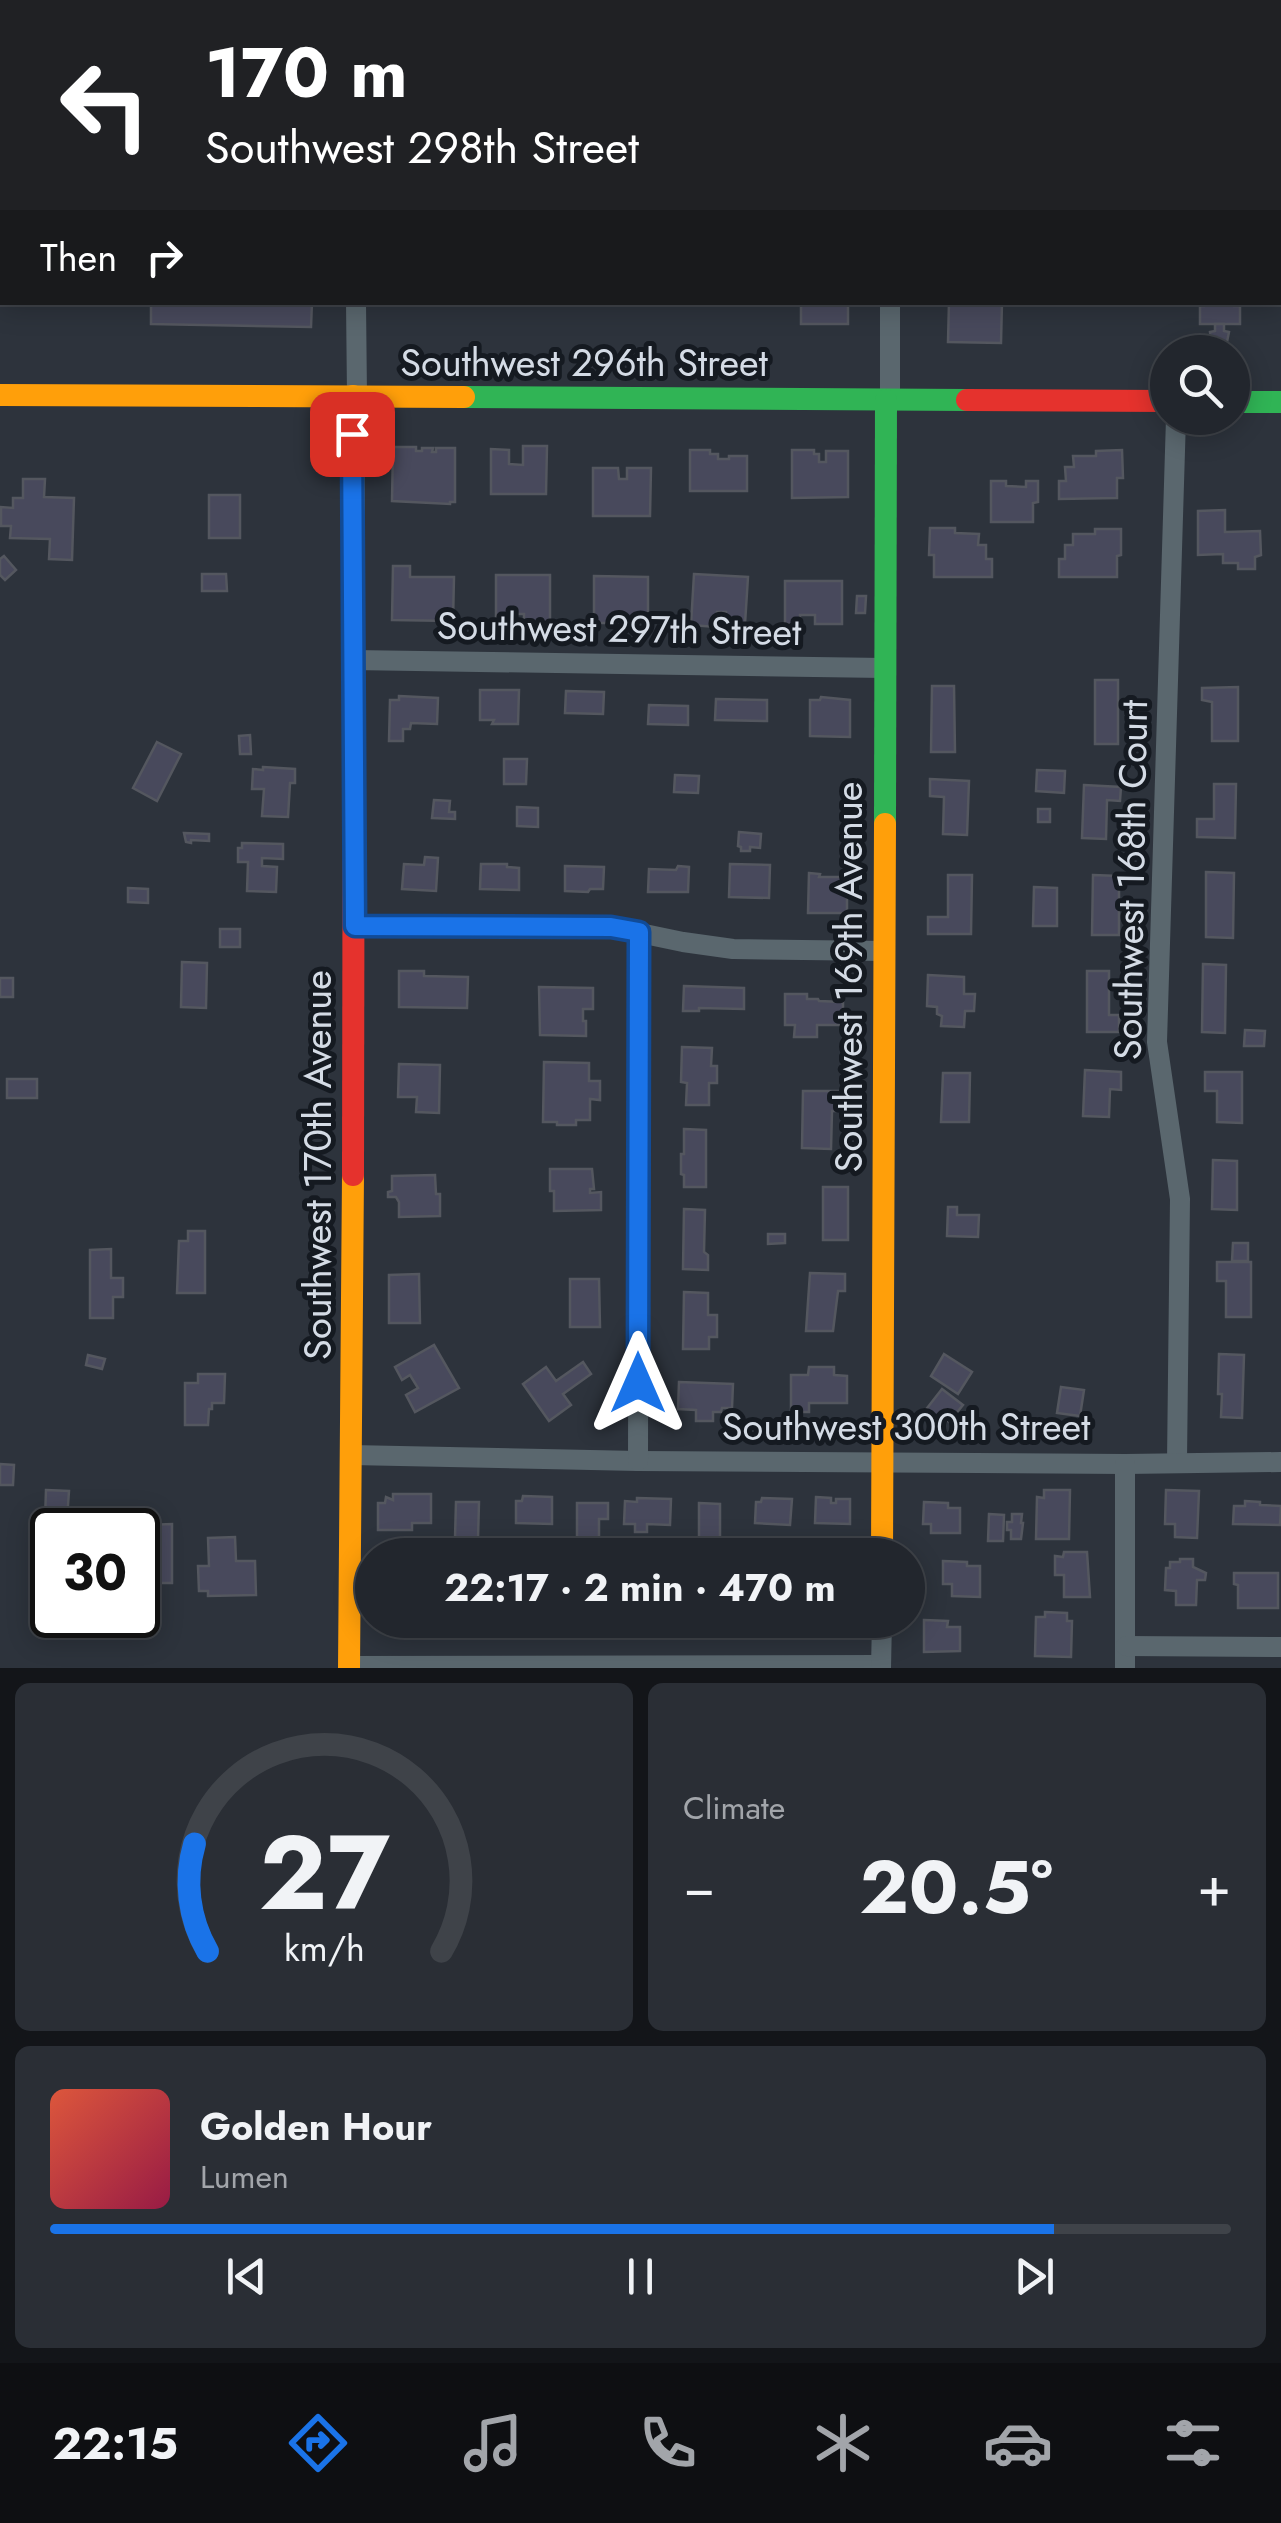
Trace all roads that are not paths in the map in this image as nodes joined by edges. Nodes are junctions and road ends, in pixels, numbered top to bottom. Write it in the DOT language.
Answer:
graph roads {
  1 [pos="356,305"];
  2 [pos="890,305"];
  3 [pos="0,394"];
  4 [pos="355,396"];
  5 [pos="888,400"];
  6 [pos="1150,401"];
  7 [pos="1250,402"];
  8 [pos="1281,402"];
  9 [pos="1176,435"];
  10 [pos="352,660"];
  11 [pos="884,668"];
  12 [pos="355,926"];
  13 [pos="639,932"];
  14 [pos="884,952"];
  15 [pos="351,1455"];
  16 [pos="638,1461"];
  17 [pos="882,1461"];
  18 [pos="1177,1462"];
  19 [pos="1281,1462"];
  20 [pos="1125,1464"];
  21 [pos="882,1538"];
  22 [pos="882,1638"];
  23 [pos="1126,1646"];
  24 [pos="1281,1647"];
  25 [pos="349,1667"];
  26 [pos="881,1667"];
  27 [pos="1125,1668"];
  1 -- 4 [label="street, Southwest 170th Avenue"];
  2 -- 5 [label="street, Southwest 169th Avenue"];
  3 -- 4 [label="street, Southwest 296th Street"];
  4 -- 5 [label="street, Southwest 296th Street"];
  4 -- 10 [label="street, Southwest 170th Avenue"];
  5 -- 6 [label="street, Southwest 296th Street"];
  5 -- 11 [label="street, Southwest 169th Avenue"];
  7 -- 8 [label="street"];
  9 -- 18 [label="street, Southwest 168th Court"];
  10 -- 11 [label="street, Southwest 297th Street"];
  10 -- 12 [label="street, Southwest 170th Avenue"];
  11 -- 14 [label="street, Southwest 169th Avenue"];
  12 -- 13 [label="street"];
  12 -- 15 [label="street, Southwest 170th Avenue"];
  13 -- 14 [label="street"];
  13 -- 16 [label="street"];
  14 -- 17 [label="street, Southwest 169th Avenue"];
  15 -- 16 [label="street, Southwest 300th Street"];
  15 -- 25 [label="street, Southwest 170th Avenue"];
  16 -- 17 [label="street, Southwest 300th Street"];
  17 -- 20 [label="street, Southwest 300th Street"];
  17 -- 21 [label="street, Southwest 169th Avenue"];
  18 -- 19 [label="street, Southwest 300th Street"];
  18 -- 20 [label="street, Southwest 300th Street"];
  20 -- 23 [label="street"];
  22 -- 26 [label="street"];
  23 -- 24 [label="street"];
  23 -- 27 [label="street"];
  25 -- 26 [label="street"];
}
